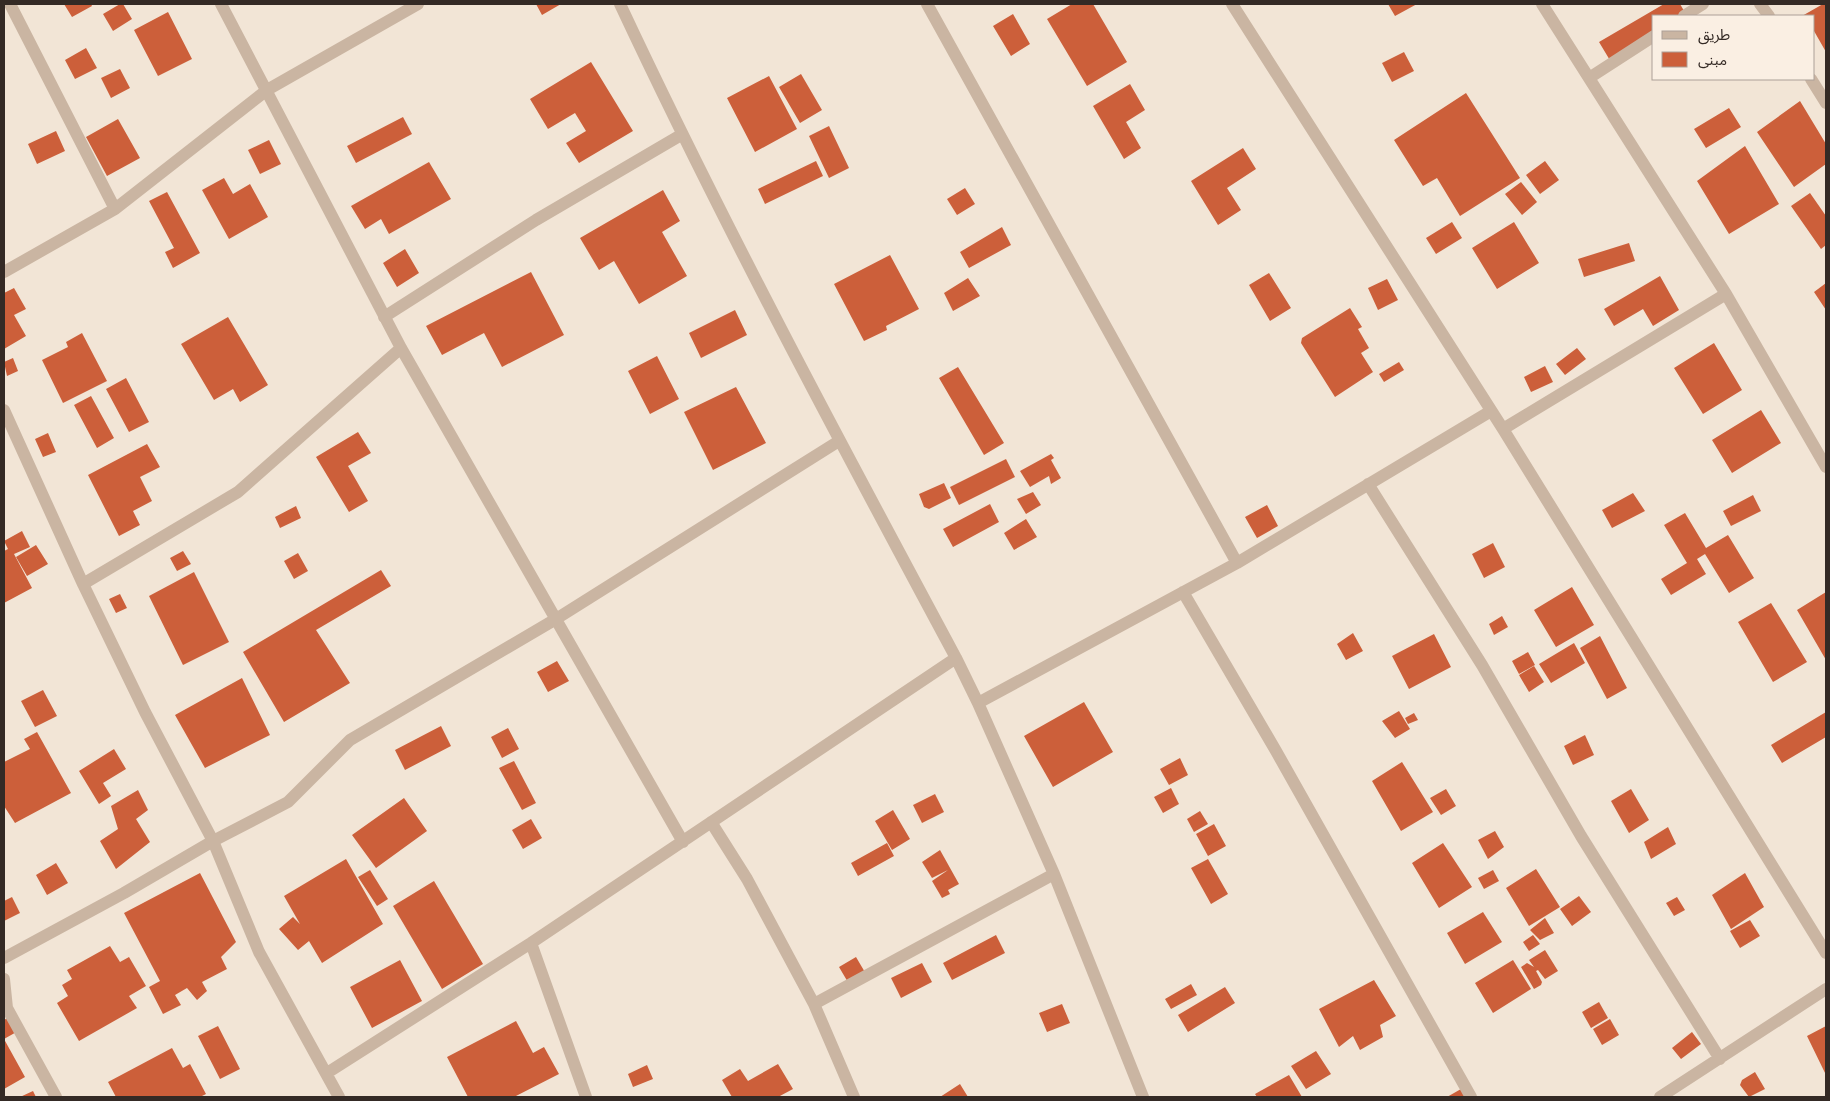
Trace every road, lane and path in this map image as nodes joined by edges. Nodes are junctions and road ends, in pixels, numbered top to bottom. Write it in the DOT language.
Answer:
graph roads {
  1 [pos="10,4"];
  2 [pos="221,4"];
  3 [pos="418,4"];
  4 [pos="620,4"];
  5 [pos="927,4"];
  6 [pos="1232,4"];
  7 [pos="1542,4"];
  8 [pos="1703,4"];
  9 [pos="1760,4"];
  10 [pos="1686,15"];
  11 [pos="1767,15"];
  12 [pos="1652,37"];
  13 [pos="1589,78"];
  14 [pos="1812,80"];
  15 [pos="267,90"];
  16 [pos="1826,103"];
  17 [pos="681,135"];
  18 [pos="115,209"];
  19 [pos="4,272"];
  20 [pos="1726,294"];
  21 [pos="384,317"];
  22 [pos="401,348"];
  23 [pos="4,410"];
  24 [pos="1491,411"];
  25 [pos="1503,429"];
  26 [pos="839,441"];
  27 [pos="1826,468"];
  28 [pos="1368,484"];
  29 [pos="1237,563"];
  30 [pos="83,584"];
  31 [pos="1183,592"];
  32 [pos="556,619"];
  33 [pos="956,658"];
  34 [pos="978,703"];
  35 [pos="711,822"];
  36 [pos="213,841"];
  37 [pos="684,842"];
  38 [pos="1054,874"];
  39 [pos="531,943"];
  40 [pos="1826,953"];
  41 [pos="4,958"];
  42 [pos="4,979"];
  43 [pos="1826,989"];
  44 [pos="814,1004"];
  45 [pos="1720,1059"];
  46 [pos="327,1073"];
  47 [pos="56,1097"];
  48 [pos="339,1097"];
  49 [pos="586,1097"];
  50 [pos="854,1097"];
  51 [pos="1143,1097"];
  52 [pos="1472,1097"];
  53 [pos="1660,1097"];
  1 -- 18 [label="street"];
  2 -- 15 [label="street"];
  3 -- 15 [label="street"];
  4 -- 17 [label="street"];
  5 -- 29 [label="street"];
  6 -- 24 [label="street"];
  7 -- 13 [label="street"];
  8 -- 10 [label="street"];
  9 -- 11 [label="street"];
  12 -- 13 [label="street"];
  13 -- 20 [label="street"];
  14 -- 16 [label="street"];
  15 -- 18 [label="street"];
  15 -- 21 [label="street"];
  17 -- 21 [label="street"];
  17 -- 26 [label="street"];
  18 -- 19 [label="street"];
  20 -- 25 [label="street"];
  20 -- 27 [label="street"];
  21 -- 22 [label="street"];
  22 -- 30 [label="street"];
  22 -- 32 [label="street"];
  23 -- 30 [label="street"];
  24 -- 25 [label="street"];
  24 -- 28 [label="street"];
  25 -- 40 [label="street"];
  26 -- 32 [label="street"];
  26 -- 33 [label="street"];
  28 -- 29 [label="street"];
  28 -- 45 [label="street"];
  29 -- 31 [label="street"];
  30 -- 36 [label="street"];
  31 -- 34 [label="street"];
  31 -- 52 [label="street"];
  32 -- 36 [label="street"];
  32 -- 37 [label="street"];
  33 -- 34 [label="street"];
  33 -- 35 [label="street"];
  34 -- 38 [label="street"];
  35 -- 37 [label="street"];
  35 -- 44 [label="street"];
  36 -- 41 [label="street"];
  36 -- 46 [label="street"];
  37 -- 39 [label="street"];
  38 -- 44 [label="street"];
  38 -- 51 [label="street"];
  39 -- 46 [label="street"];
  39 -- 49 [label="street"];
  42 -- 47 [label="street"];
  43 -- 45 [label="street"];
  44 -- 50 [label="street"];
  45 -- 53 [label="street"];
  46 -- 48 [label="street"];
}
